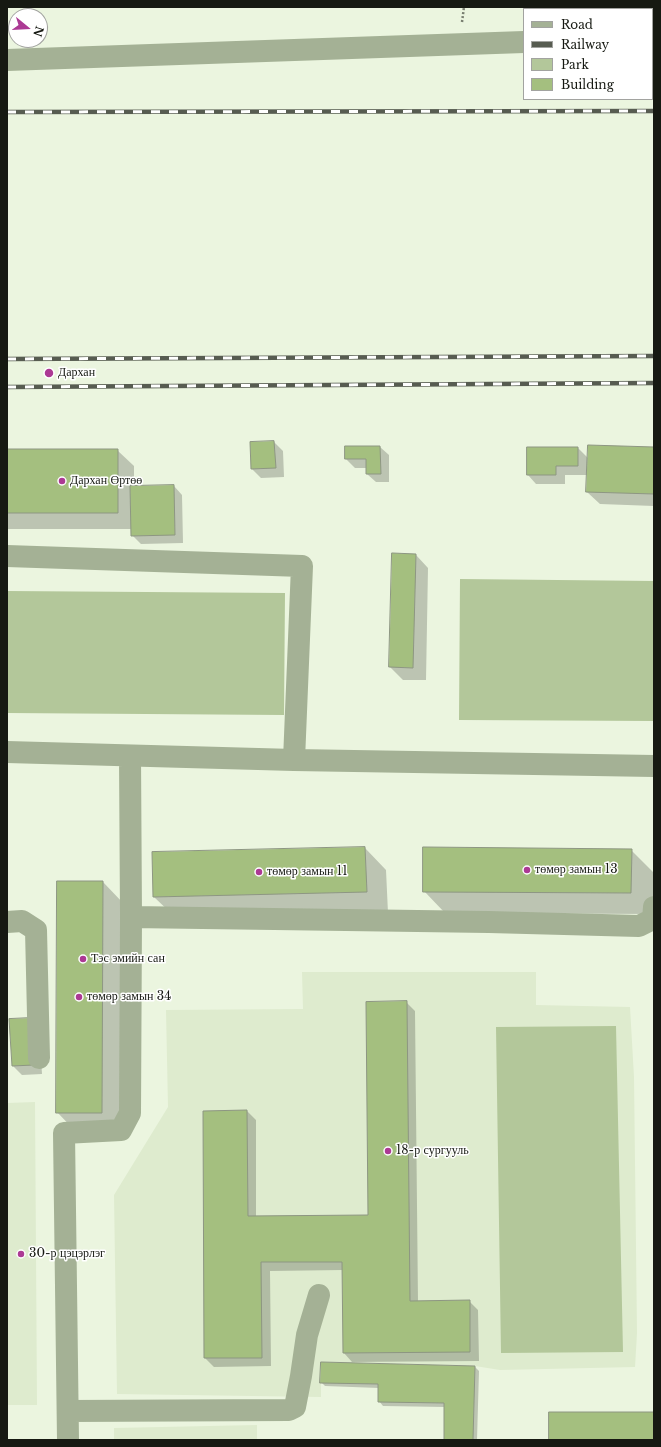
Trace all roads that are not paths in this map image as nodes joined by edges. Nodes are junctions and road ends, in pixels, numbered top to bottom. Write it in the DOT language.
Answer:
graph roads {
  1 [pos="523,42"];
  2 [pos="7,60"];
  3 [pos="7,556"];
  4 [pos="7,752"];
  5 [pos="130,756"];
  6 [pos="294,760"];
  7 [pos="654,766"];
  8 [pos="654,907"];
  9 [pos="130,917"];
  10 [pos="7,922"];
  11 [pos="39,1058"];
  12 [pos="319,1295"];
  13 [pos="68,1411"];
  14 [pos="68,1440"];
  1 -- 2 [label="street"];
  3 -- 6 [label="street"];
  4 -- 5 [label="street"];
  5 -- 6 [label="street"];
  5 -- 9 [label="street"];
  6 -- 7 [label="street"];
  8 -- 9 [label="street"];
  9 -- 13 [label="street"];
  10 -- 11 [label="street"];
  12 -- 13 [label="street"];
  13 -- 14 [label="street"];
}
